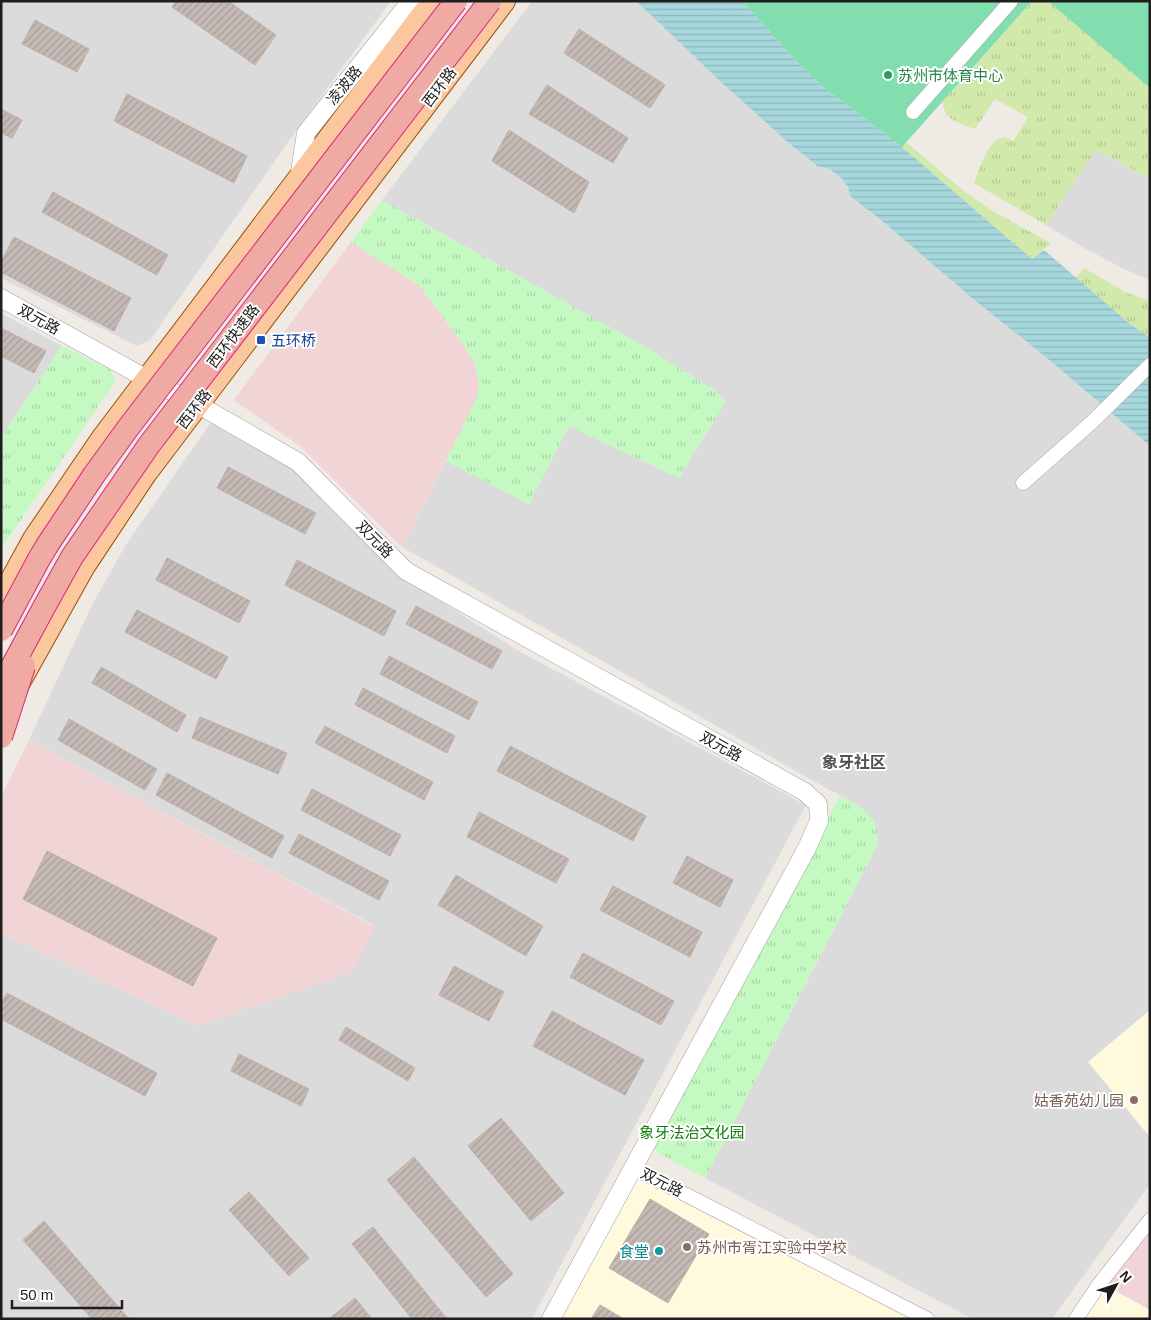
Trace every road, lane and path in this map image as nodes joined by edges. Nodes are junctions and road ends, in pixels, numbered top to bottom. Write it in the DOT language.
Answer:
graph roads {
  1 [pos="411,1"];
  2 [pos="433,1"];
  3 [pos="456,1"];
  4 [pos="490,1"];
  5 [pos="504,1"];
  6 [pos="1011,1"];
  7 [pos="913,112"];
  8 [pos="299,179"];
  9 [pos="1,298"];
  10 [pos="1150,365"];
  11 [pos="147,378"];
  12 [pos="197,404"];
  13 [pos="1023,483"];
  14 [pos="1,599"];
  15 [pos="43,609"];
  16 [pos="1,630"];
  17 [pos="1,688"];
  18 [pos="1,715"];
  19 [pos="1,737"];
  20 [pos="634,1168"];
  21 [pos="1150,1220"];
  22 [pos="552,1319"];
  23 [pos="927,1319"];
  24 [pos="1076,1319"];
  1 -- 8 [label="street, 凌波路"];
  2 -- 8 [label="main road"];
  3 -- 16 [label="highway, 西环快速路, bridge"];
  4 -- 15 [label="highway, 西环快速路, bridge"];
  5 -- 12 [label="main road, 西环路"];
  6 -- 7 [label="street"];
  8 -- 11 [label="main road"];
  9 -- 11 [label="street, 双元路"];
  10 -- 13 [label="street"];
  11 -- 12 [label="street, 双元路"];
  11 -- 14 [label="main road"];
  12 -- 18 [label="main road, 西环路"];
  12 -- 20 [label="street, 双元路"];
  15 -- 17 [label="highway, 西环快速路, bridge"];
  15 -- 19 [label="highway, bridge"];
  20 -- 22 [label="street"];
  20 -- 23 [label="street, 双元路"];
  21 -- 24 [label="street"];
}
